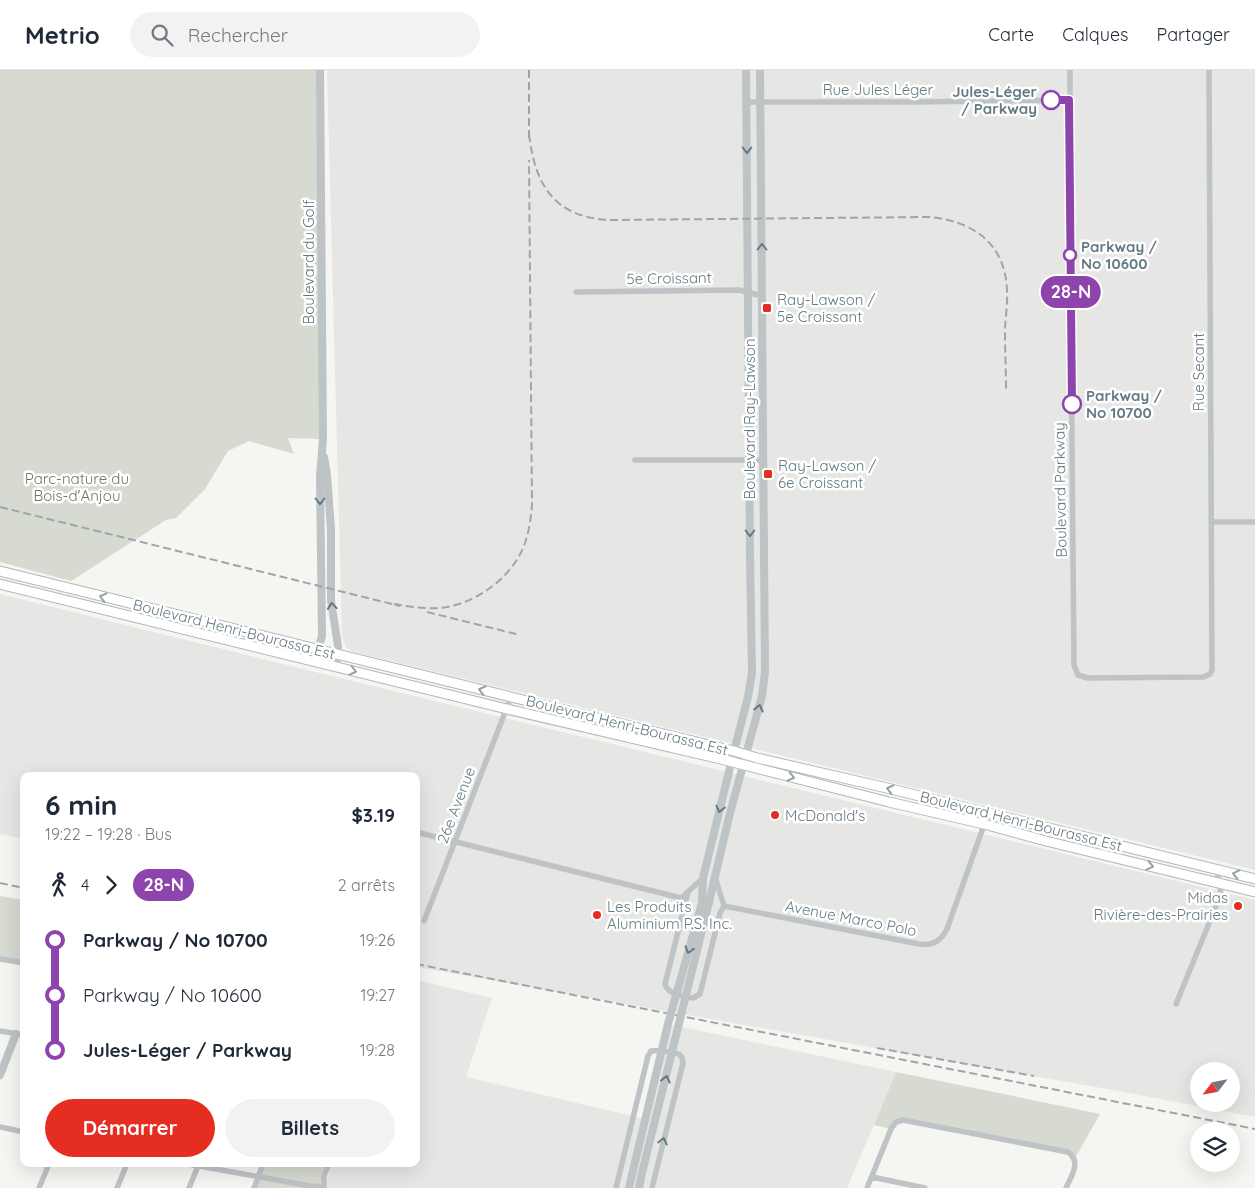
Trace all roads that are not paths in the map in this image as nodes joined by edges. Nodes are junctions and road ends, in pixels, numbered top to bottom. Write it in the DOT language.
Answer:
graph roads {
  1 [pos="320,70"];
  2 [pos="746,70"];
  3 [pos="760,70"];
  4 [pos="1070,70"];
  5 [pos="1209,70"];
  6 [pos="1069,100"];
  7 [pos="746,102"];
  8 [pos="761,102"];
  9 [pos="576,292"];
  10 [pos="748,292"];
  11 [pos="762,296"];
  12 [pos="323,453"];
  13 [pos="635,460"];
  14 [pos="750,460"];
  15 [pos="764,460"];
  16 [pos="764,484"];
  17 [pos="750,485"];
  18 [pos="1211,522"];
  19 [pos="1255,522"];
  20 [pos="0,571"];
  21 [pos="0,584"];
  22 [pos="319,649"];
  23 [pos="337,654"];
  24 [pos="315,660"];
  25 [pos="336,667"];
  26 [pos="1210,674"];
  27 [pos="511,697"];
  28 [pos="507,709"];
  29 [pos="734,750"];
  30 [pos="747,755"];
  31 [pos="731,762"];
  32 [pos="743,766"];
  33 [pos="988,814"];
  34 [pos="984,824"];
  35 [pos="420,833"];
  36 [pos="455,843"];
  37 [pos="1217,870"];
  38 [pos="715,877"];
  39 [pos="703,878"];
  40 [pos="1255,879"];
  41 [pos="1220,883"];
  42 [pos="688,892"];
  43 [pos="1255,892"];
  44 [pos="705,902"];
  45 [pos="724,906"];
  46 [pos="424,921"];
  47 [pos="0,959"];
  48 [pos="20,962"];
  49 [pos="1176,1004"];
  50 [pos="0,1031"];
  51 [pos="20,1035"];
  52 [pos="0,1076"];
  53 [pos="0,1127"];
  54 [pos="20,1131"];
  55 [pos="48,1167"];
  56 [pos="126,1167"];
  57 [pos="198,1167"];
  58 [pos="203,1167"];
  59 [pos="262,1167"];
  60 [pos="328,1167"];
  61 [pos="258,1177"];
  62 [pos="872,1177"];
  63 [pos="324,1187"];
  64 [pos="39,1188"];
  65 [pos="117,1188"];
  66 [pos="189,1188"];
  67 [pos="254,1188"];
  68 [pos="616,1188"];
  69 [pos="629,1188"];
  70 [pos="639,1188"];
  71 [pos="652,1188"];
  72 [pos="867,1188"];
  73 [pos="924,1188"];
  74 [pos="1066,1188"];
  1 -- 12 [label="street, Boulevard du Golf"];
  2 -- 7 [label="street, Boulevard Ray-Lawson"];
  3 -- 8 [label="street, Boulevard Ray-Lawson"];
  4 -- 6 [label="street, Boulevard Parkway"];
  5 -- 18 [label="street, Rue Secant"];
  6 -- 8 [label="street, Rue Jules Léger"];
  6 -- 26 [label="street, Boulevard Parkway"];
  7 -- 8 [label="street, Rue Jules Léger"];
  7 -- 10 [label="street, Boulevard Ray-Lawson, one-way"];
  11 -- 8 [label="street, Boulevard Ray-Lawson, one-way"];
  9 -- 10 [label="street, 5e Croissant"];
  10 -- 11 [label="street, 5e Croissant"];
  10 -- 14 [label="street, Boulevard Ray-Lawson"];
  11 -- 15 [label="street, Boulevard Ray-Lawson"];
  12 -- 22 [label="street, Boulevard du Golf, one-way"];
  23 -- 12 [label="street, Boulevard du Golf, one-way"];
  13 -- 14 [label="street"];
  14 -- 15 [label="street"];
  14 -- 17 [label="street, Boulevard Ray-Lawson"];
  15 -- 16 [label="street, Boulevard Ray-Lawson"];
  16 -- 17 [label="street"];
  30 -- 16 [label="street, Boulevard Ray-Lawson, one-way"];
  17 -- 29 [label="street, Boulevard Ray-Lawson, one-way"];
  18 -- 19 [label="street"];
  18 -- 26 [label="street, Rue Secant"];
  22 -- 20 [label="main road, Boulevard Henri-Bourassa Est, one-way"];
  21 -- 24 [label="main road, Boulevard Henri-Bourassa Est"];
  22 -- 23 [label="main road, Boulevard Henri-Bourassa Est"];
  22 -- 24 [label="street, Boulevard du Golf"];
  23 -- 25 [label="street, Boulevard du Golf"];
  27 -- 23 [label="main road, Boulevard Henri-Bourassa Est, one-way"];
  24 -- 25 [label="main road, Boulevard Henri-Bourassa Est"];
  25 -- 28 [label="main road, Boulevard Henri-Bourassa Est, one-way"];
  27 -- 28 [label="street, 26e Avenue"];
  27 -- 29 [label="main road, Boulevard Henri-Bourassa Est"];
  28 -- 31 [label="main road, Boulevard Henri-Bourassa Est"];
  28 -- 36 [label="street, 26e Avenue"];
  29 -- 30 [label="main road, Boulevard Henri-Bourassa Est"];
  29 -- 31 [label="street, Boulevard Ray-Lawson"];
  30 -- 32 [label="street, Boulevard Ray-Lawson"];
  33 -- 30 [label="main road, Boulevard Henri-Bourassa Est, one-way"];
  31 -- 32 [label="main road, Boulevard Henri-Bourassa Est"];
  31 -- 39 [label="street, Boulevard Ray-Lawson, one-way"];
  32 -- 34 [label="main road, Boulevard Henri-Bourassa Est, one-way"];
  32 -- 38 [label="street, Boulevard Ray-Lawson"];
  33 -- 34 [label="street"];
  33 -- 37 [label="main road, Boulevard Henri-Bourassa Est"];
  34 -- 41 [label="main road, Boulevard Henri-Bourassa Est, one-way"];
  34 -- 45 [label="street, Avenue Marco Polo"];
  35 -- 36 [label="street"];
  36 -- 42 [label="street"];
  36 -- 46 [label="street, 26e Avenue"];
  40 -- 37 [label="main road, Boulevard Henri-Bourassa Est, one-way"];
  37 -- 41 [label="street"];
  38 -- 44 [label="street, Boulevard Ray-Lawson"];
  38 -- 45 [label="street"];
  39 -- 42 [label="street"];
  39 -- 44 [label="street, Boulevard Ray-Lawson"];
  41 -- 43 [label="main road, Boulevard Henri-Bourassa Est"];
  41 -- 49 [label="street"];
  42 -- 45 [label="street"];
  44 -- 69 [label="street, one-way, bridge"];
  70 -- 44 [label="street, one-way, bridge"];
  47 -- 48 [label="street"];
  50 -- 51 [label="street"];
  51 -- 52 [label="street"];
  53 -- 54 [label="street"];
  55 -- 64 [label="street"];
  56 -- 65 [label="street"];
  57 -- 66 [label="street"];
  58 -- 61 [label="street"];
  59 -- 61 [label="street"];
  60 -- 63 [label="street"];
  61 -- 63 [label="street"];
  61 -- 67 [label="street"];
  62 -- 72 [label="street"];
  62 -- 73 [label="street"];
  62 -- 74 [label="street"];
  71 -- 68 [label="street, one-way"];
}
